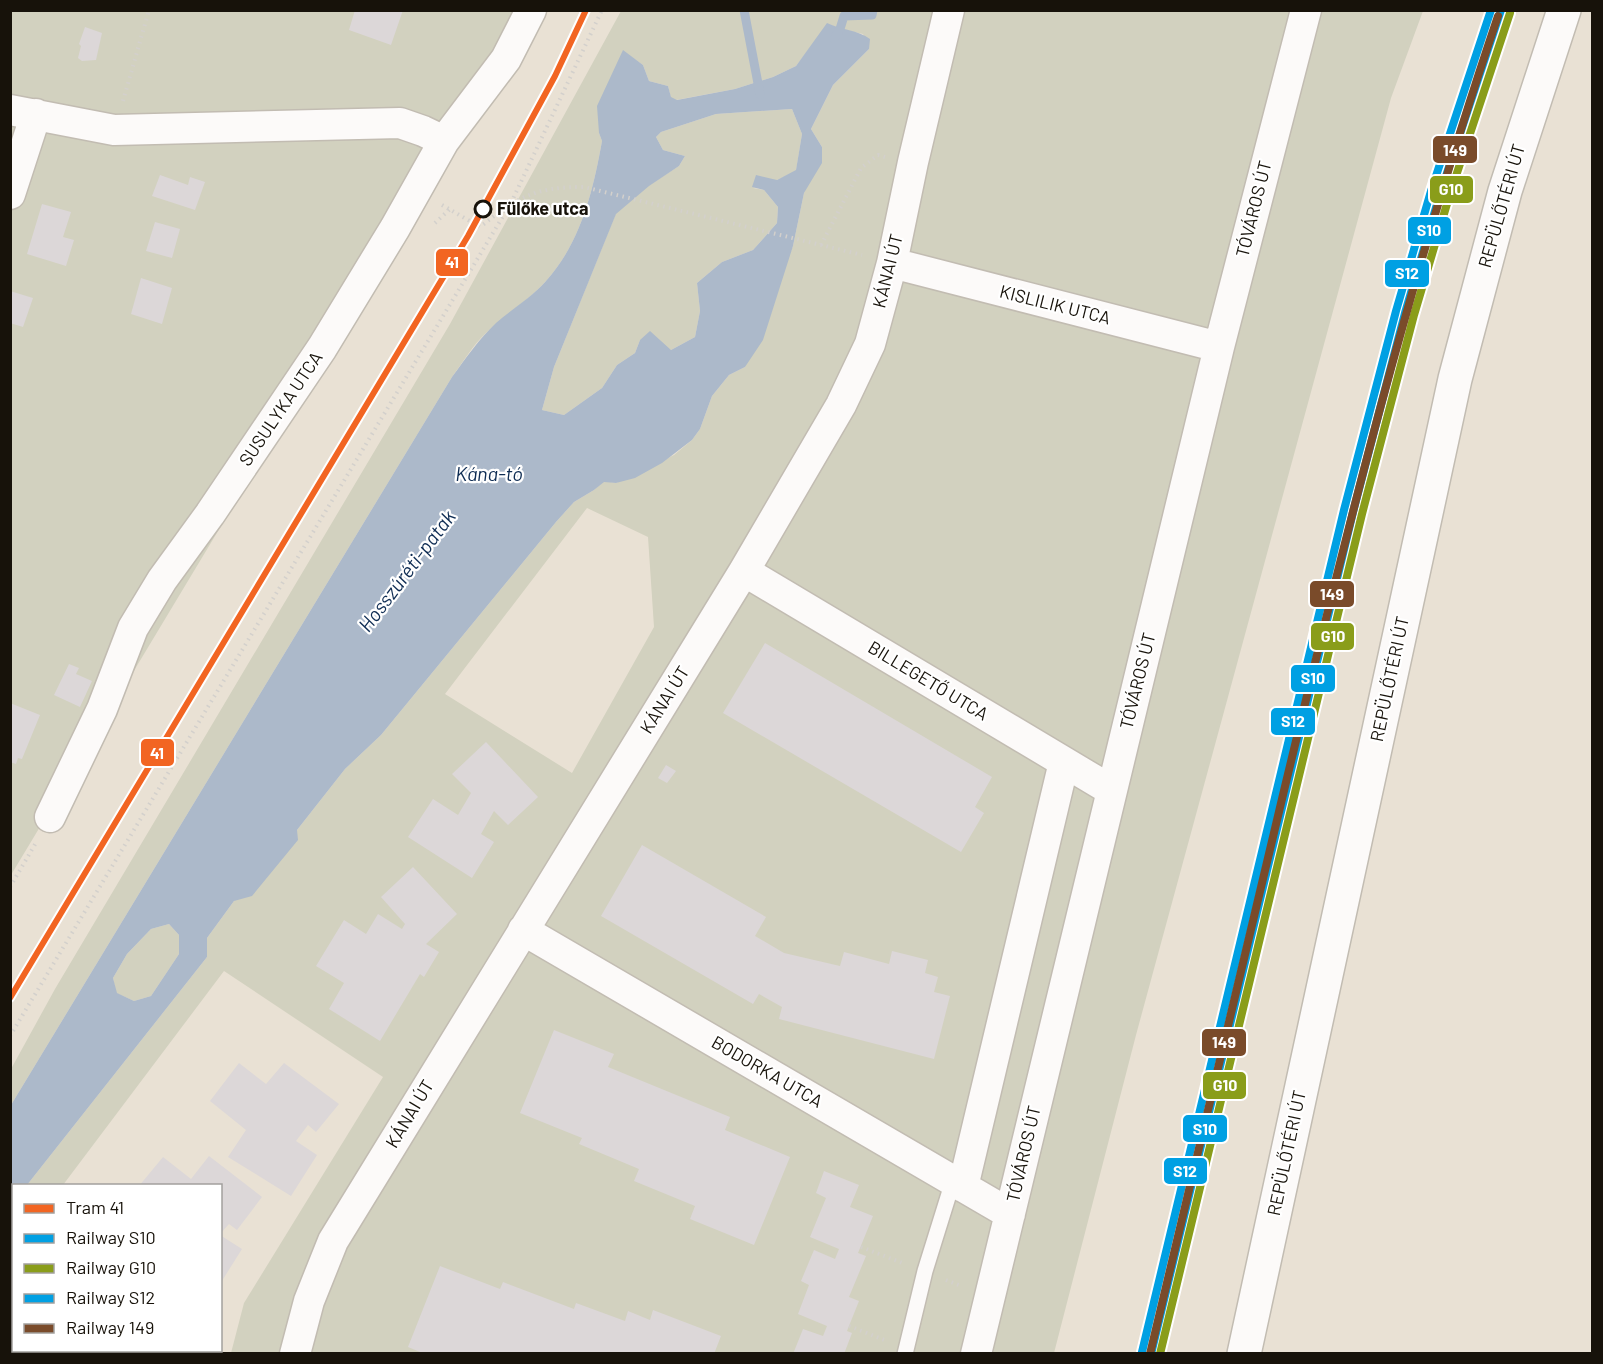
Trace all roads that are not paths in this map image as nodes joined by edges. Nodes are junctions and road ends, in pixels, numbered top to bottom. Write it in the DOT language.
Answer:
graph roads {
  1 [pos="531,10"];
  2 [pos="949,10"];
  3 [pos="1306,10"];
  4 [pos="1564,10"];
  5 [pos="23,112"];
  6 [pos="444,141"];
  7 [pos="10,194"];
  8 [pos="892,262"];
  9 [pos="1219,347"];
  10 [pos="744,571"];
  11 [pos="1064,762"];
  12 [pos="1111,790"];
  13 [pos="50,817"];
  14 [pos="523,930"];
  15 [pos="958,1184"];
  16 [pos="1010,1214"];
  17 [pos="295,1353"];
  18 [pos="905,1353"];
  19 [pos="976,1353"];
  20 [pos="1244,1353"];
  1 -- 6 [label="street, SUSULYKA UTCA"];
  2 -- 8 [label="street, KÁNAI ÚT"];
  3 -- 9 [label="street, TÓVÁROS ÚT"];
  4 -- 20 [label="street, REPÜLŐTÉRI ÚT"];
  5 -- 6 [label="street"];
  5 -- 7 [label="street"];
  6 -- 13 [label="street, SUSULYKA UTCA"];
  8 -- 9 [label="street, KISLILIK UTCA"];
  8 -- 10 [label="street, KÁNAI ÚT"];
  9 -- 12 [label="street, TÓVÁROS ÚT"];
  10 -- 11 [label="street, BILLEGETŐ UTCA"];
  10 -- 14 [label="street, KÁNAI ÚT"];
  11 -- 12 [label="street, BILLEGETŐ UTCA"];
  11 -- 15 [label="street"];
  12 -- 16 [label="street, TÓVÁROS ÚT"];
  14 -- 15 [label="street, BODORKA UTCA"];
  14 -- 17 [label="street, KÁNAI ÚT"];
  15 -- 16 [label="street, BODORKA UTCA"];
  15 -- 18 [label="lane"];
  16 -- 19 [label="street, TÓVÁROS ÚT"];
}
